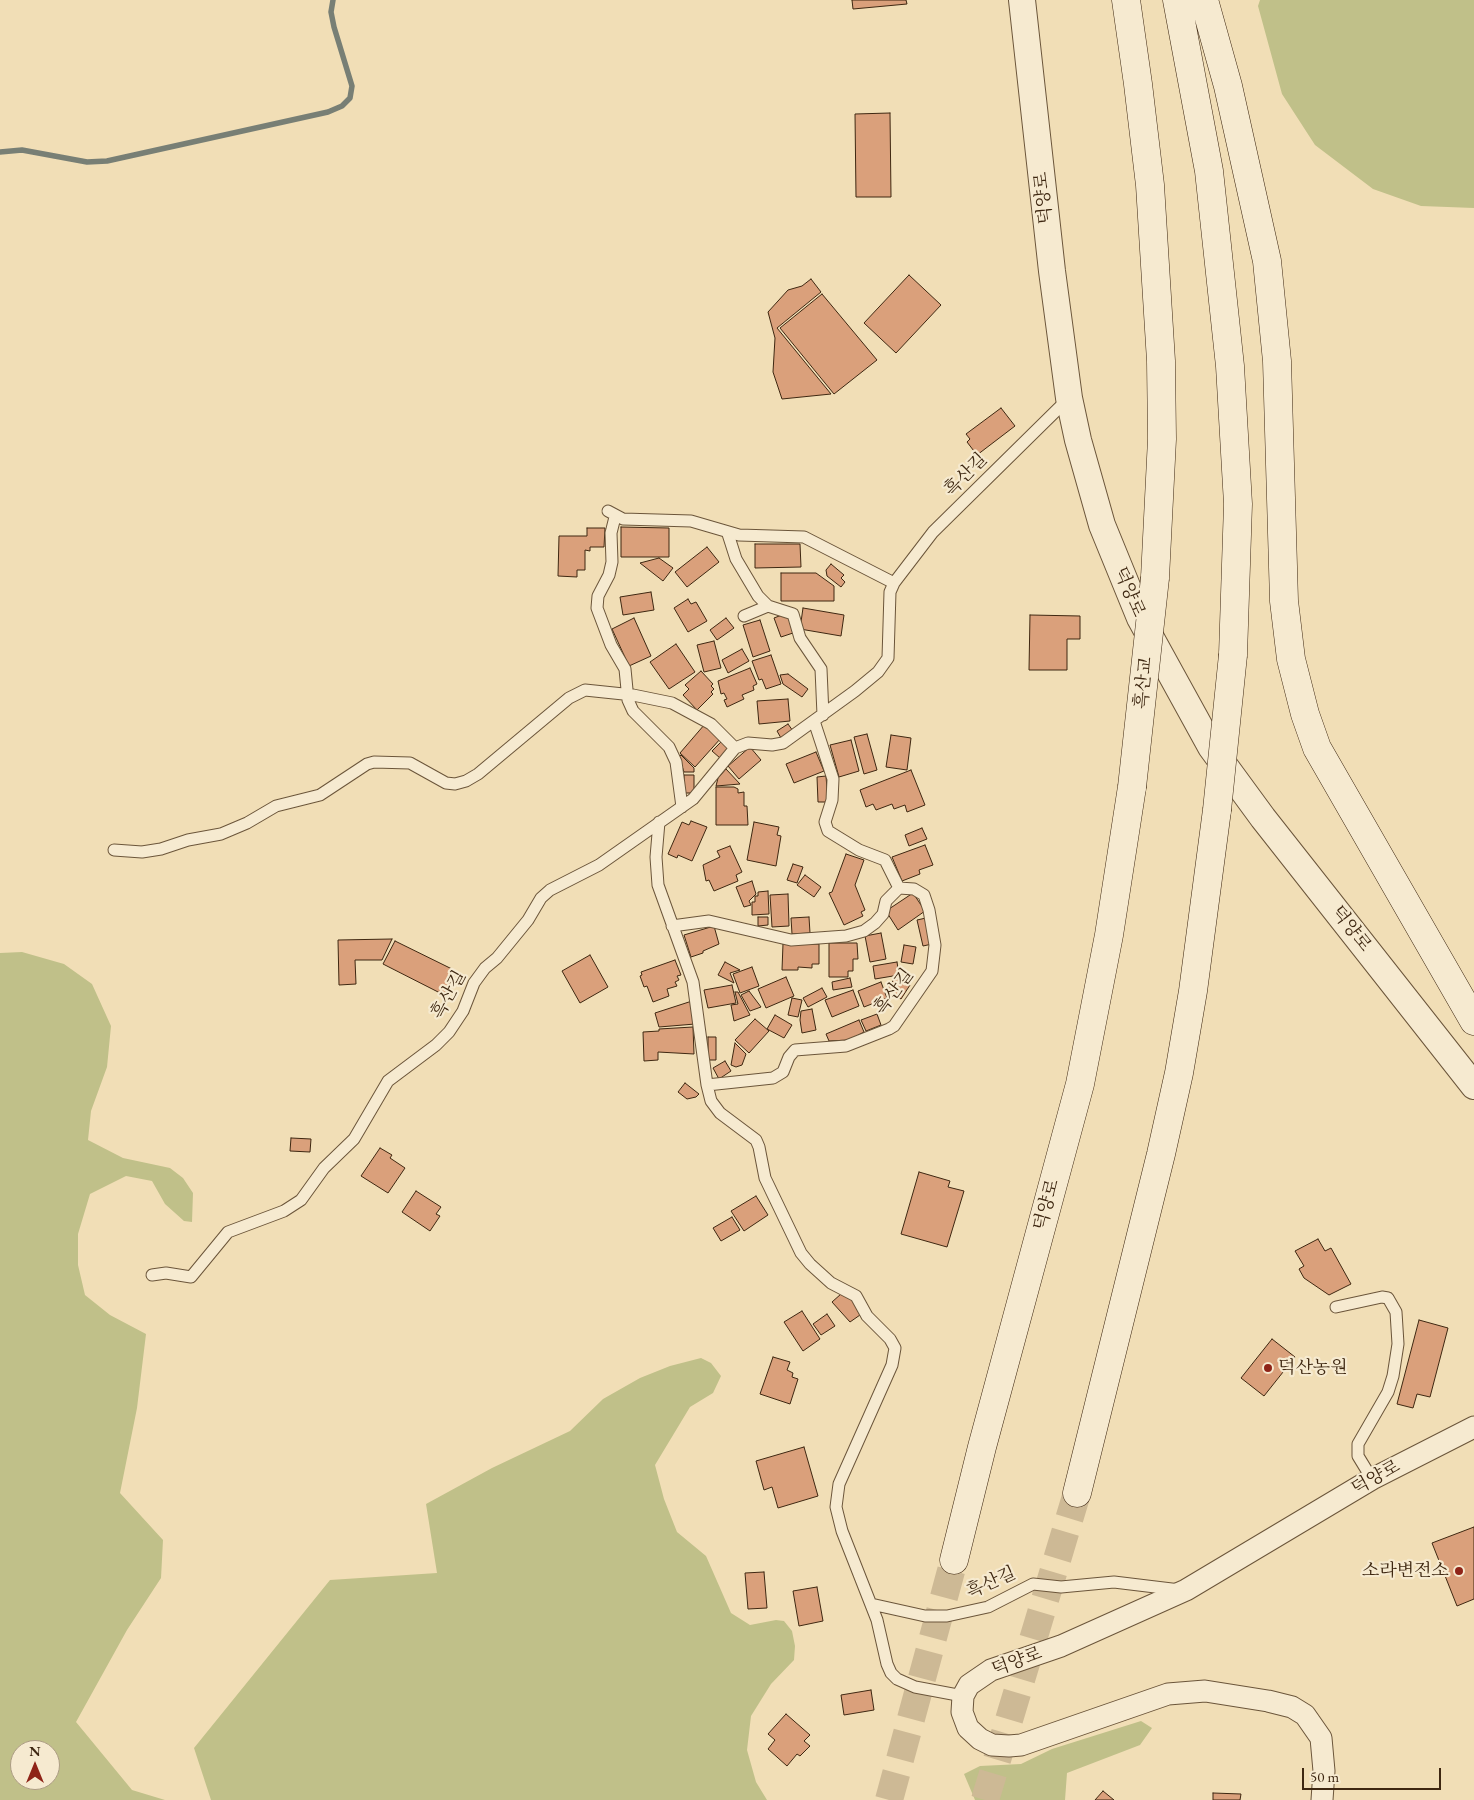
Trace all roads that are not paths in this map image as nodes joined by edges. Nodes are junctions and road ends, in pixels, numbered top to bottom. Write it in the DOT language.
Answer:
graph roads {
  1 [pos="1022,0"];
  2 [pos="1126,0"];
  3 [pos="1177,0"];
  4 [pos="1204,0"];
  5 [pos="1070,398"];
  6 [pos="728,534"];
  7 [pos="1155,578"];
  8 [pos="894,583"];
  9 [pos="768,606"];
  10 [pos="744,616"];
  11 [pos="628,695"];
  12 [pos="819,718"];
  13 [pos="735,748"];
  14 [pos="1132,786"];
  15 [pos="682,807"];
  16 [pos="659,822"];
  17 [pos="114,850"];
  18 [pos="899,888"];
  19 [pos="672,926"];
  20 [pos="1474,1021"];
  21 [pos="707,1086"];
  22 [pos="1474,1086"];
  23 [pos="152,1275"];
  24 [pos="1336,1307"];
  25 [pos="1474,1427"];
  26 [pos="1372,1479"];
  27 [pos="1077,1493"];
  28 [pos="954,1560"];
  29 [pos="1186,1590"];
  30 [pos="871,1604"];
  31 [pos="963,1696"];
  32 [pos="1322,1800"];
  1 -- 5 [label="street, 덕양로"];
  2 -- 7 [label="main road, 덕양로"];
  3 -- 27 [label="main road, bridge"];
  4 -- 20 [label="main road"];
  5 -- 8 [label="lane, 흑산길"];
  5 -- 22 [label="street, 덕양로"];
  6 -- 8 [label="lane"];
  6 -- 9 [label="lane"];
  6 -- 11 [label="lane"];
  7 -- 14 [label="main road, 흑산교, bridge"];
  8 -- 12 [label="lane, 흑산길"];
  9 -- 10 [label="lane"];
  9 -- 12 [label="lane"];
  11 -- 13 [label="lane"];
  11 -- 15 [label="lane"];
  11 -- 17 [label="lane"];
  12 -- 13 [label="lane, 흑산길"];
  12 -- 18 [label="lane"];
  13 -- 15 [label="lane, 흑산길"];
  14 -- 28 [label="main road, 덕양로"];
  15 -- 16 [label="lane, 흑산길"];
  16 -- 19 [label="lane"];
  16 -- 23 [label="lane, 흑산길"];
  18 -- 19 [label="lane"];
  18 -- 21 [label="lane, 흑산길"];
  19 -- 21 [label="lane"];
  21 -- 30 [label="lane"];
  24 -- 26 [label="lane"];
  25 -- 26 [label="street, 덕양로"];
  26 -- 29 [label="street, 덕양로"];
  29 -- 30 [label="lane, 흑산길"];
  29 -- 31 [label="street, 덕양로"];
  30 -- 31 [label="lane"];
  31 -- 32 [label="street"];
}
